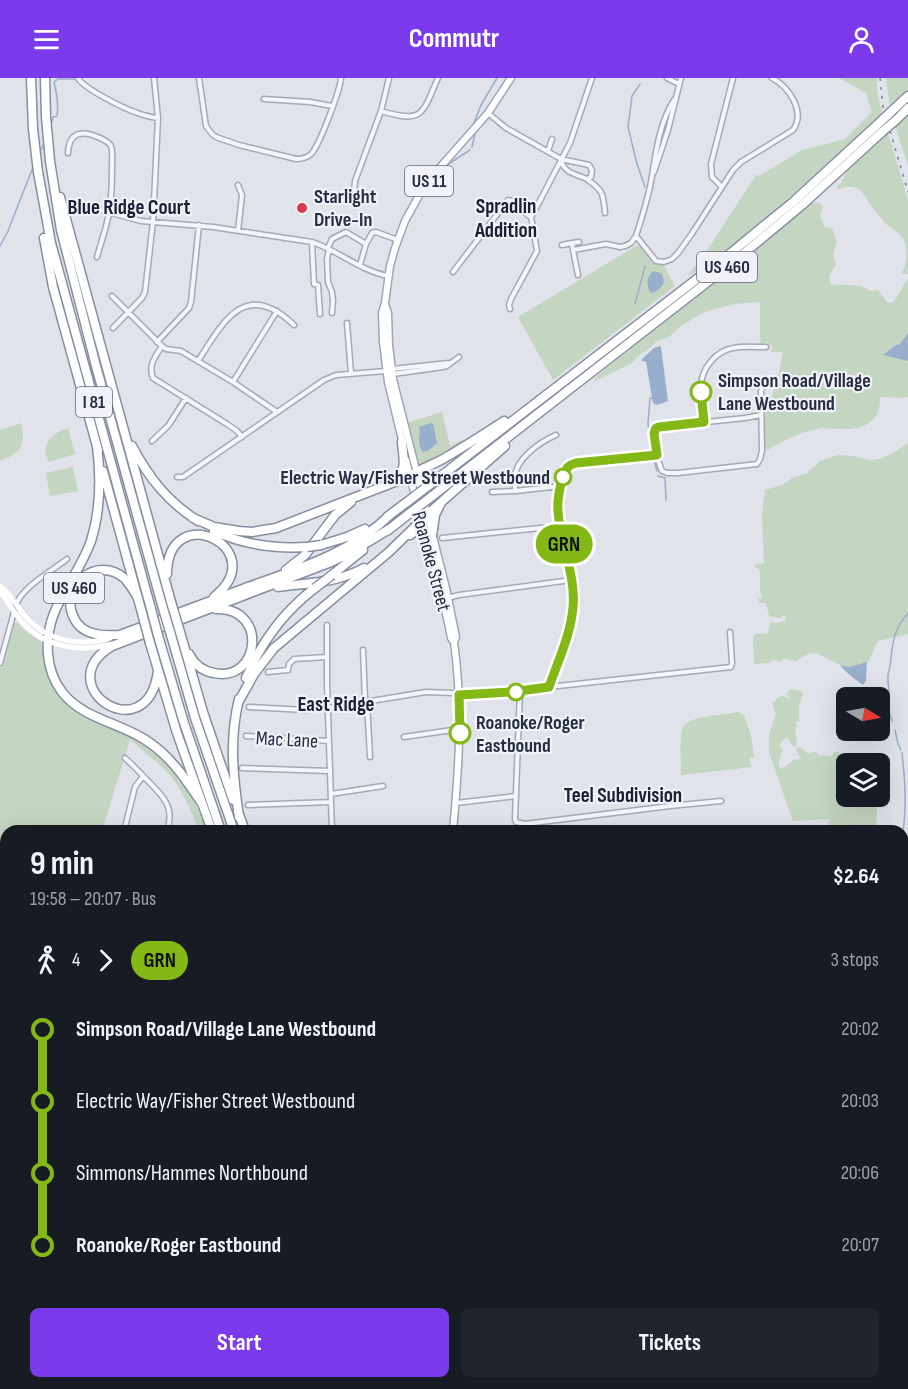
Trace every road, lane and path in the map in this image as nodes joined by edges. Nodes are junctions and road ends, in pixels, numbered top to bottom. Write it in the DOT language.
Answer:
graph roads {
  1 [pos="31,78"];
  2 [pos="45,78"];
  3 [pos="78,78"];
  4 [pos="154,78"];
  5 [pos="199,78"];
  6 [pos="341,78"];
  7 [pos="389,78"];
  8 [pos="438,78"];
  9 [pos="511,78"];
  10 [pos="592,78"];
  11 [pos="667,78"];
  12 [pos="681,78"];
  13 [pos="733,78"];
  14 [pos="772,78"];
  15 [pos="679,84"];
  16 [pos="908,96"];
  17 [pos="264,99"];
  18 [pos="332,106"];
  19 [pos="908,108"];
  20 [pos="381,111"];
  21 [pos="488,113"];
  22 [pos="158,118"];
  23 [pos="881,127"];
  24 [pos="552,139"];
  25 [pos="548,151"];
  26 [pos="68,153"];
  27 [pos="561,159"];
  28 [pos="568,161"];
  29 [pos="578,163"];
  30 [pos="564,167"];
  31 [pos="574,174"];
  32 [pos="587,179"];
  33 [pos="238,185"];
  34 [pos="722,187"];
  35 [pos="354,191"];
  36 [pos="41,193"];
  37 [pos="72,202"];
  38 [pos="109,212"];
  39 [pos="605,213"];
  40 [pos="531,217"];
  41 [pos="153,222"];
  42 [pos="199,225"];
  43 [pos="238,231"];
  44 [pos="636,236"];
  45 [pos="398,240"];
  46 [pos="312,242"];
  47 [pos="579,242"];
  48 [pos="572,243"];
  49 [pos="366,244"];
  50 [pos="562,245"];
  51 [pos="328,248"];
  52 [pos="573,250"];
  53 [pos="97,257"];
  54 [pos="360,265"];
  55 [pos="453,273"];
  56 [pos="578,275"];
  57 [pos="388,276"];
  58 [pos="328,282"];
  59 [pos="318,285"];
  60 [pos="112,296"];
  61 [pos="510,309"];
  62 [pos="277,311"];
  63 [pos="128,313"];
  64 [pos="332,313"];
  65 [pos="320,314"];
  66 [pos="347,323"];
  67 [pos="294,325"];
  68 [pos="113,328"];
  69 [pos="157,342"];
  70 [pos="162,346"];
  71 [pos="766,347"];
  72 [pos="459,357"];
  73 [pos="198,361"];
  74 [pos="390,372"];
  75 [pos="351,373"];
  76 [pos="233,382"];
  77 [pos="560,385"];
  78 [pos="763,386"];
  79 [pos="563,394"];
  80 [pos="186,398"];
  81 [pos="277,412"];
  82 [pos="761,415"];
  83 [pos="704,422"];
  84 [pos="124,431"];
  85 [pos="556,435"];
  86 [pos="242,437"];
  87 [pos="152,441"];
  88 [pos="402,442"];
  89 [pos="97,446"];
  90 [pos="657,455"];
  91 [pos="413,474"];
  92 [pos="177,477"];
  93 [pos="395,481"];
  94 [pos="561,486"];
  95 [pos="515,491"];
  96 [pos="492,492"];
  97 [pos="361,495"];
  98 [pos="442,501"];
  99 [pos="390,515"];
  100 [pos="193,518"];
  101 [pos="424,518"];
  102 [pos="560,526"];
  103 [pos="391,528"];
  104 [pos="433,537"];
  105 [pos="404,538"];
  106 [pos="67,559"];
  107 [pos="378,561"];
  108 [pos="273,578"];
  109 [pos="571,580"];
  110 [pos="0,586"];
  111 [pos="167,586"];
  112 [pos="446,588"];
  113 [pos="0,591"];
  114 [pos="252,593"];
  115 [pos="459,595"];
  116 [pos="138,598"];
  117 [pos="445,598"];
  118 [pos="16,604"];
  119 [pos="206,607"];
  120 [pos="14,612"];
  121 [pos="327,625"];
  122 [pos="730,632"];
  123 [pos="175,634"];
  124 [pos="48,637"];
  125 [pos="121,638"];
  126 [pos="155,641"];
  127 [pos="454,642"];
  128 [pos="183,643"];
  129 [pos="363,651"];
  130 [pos="327,657"];
  131 [pos="0,663"];
  132 [pos="158,671"];
  133 [pos="268,672"];
  134 [pos="549,687"];
  135 [pos="520,691"];
  136 [pos="459,695"];
  137 [pos="238,701"];
  138 [pos="367,702"];
  139 [pos="249,707"];
  140 [pos="328,708"];
  141 [pos="460,729"];
  142 [pos="246,736"];
  143 [pos="404,737"];
  144 [pos="329,741"];
  145 [pos="370,757"];
  146 [pos="125,758"];
  147 [pos="242,768"];
  148 [pos="330,771"];
  149 [pos="143,776"];
  150 [pos="383,786"];
  151 [pos="331,794"];
  152 [pos="516,796"];
  153 [pos="721,801"];
  154 [pos="201,802"];
  155 [pos="331,802"];
  156 [pos="456,803"];
  157 [pos="248,805"];
  158 [pos="239,817"];
  159 [pos="126,825"];
  160 [pos="168,825"];
  161 [pos="210,825"];
  162 [pos="219,825"];
  163 [pos="232,825"];
  164 [pos="242,825"];
  165 [pos="332,825"];
  166 [pos="454,825"];
  1 -- 36 [label="highway, I 81"];
  2 -- 84 [label="highway"];
  2 -- 123 [label="highway, I 81, bridge"];
  3 -- 22 [label="street"];
  4 -- 22 [label="street"];
  5 -- 18 [label="street"];
  6 -- 18 [label="street"];
  7 -- 20 [label="street"];
  8 -- 20 [label="street"];
  9 -- 21 [label="main road, Roanoke Street / US 11"];
  10 -- 27 [label="street"];
  11 -- 15 [label="street"];
  12 -- 15 [label="street"];
  13 -- 34 [label="street"];
  14 -- 34 [label="street"];
  15 -- 44 [label="street"];
  16 -- 23 [label="highway, US 460, bridge"];
  17 -- 18 [label="street"];
  19 -- 23 [label="highway, US 460, bridge"];
  20 -- 35 [label="street"];
  21 -- 25 [label="street"];
  21 -- 45 [label="main road, Roanoke Street / US 11"];
  22 -- 41 [label="street"];
  23 -- 77 [label="highway, US 460"];
  23 -- 79 [label="highway, US 460"];
  24 -- 25 [label="street"];
  25 -- 27 [label="street"];
  26 -- 38 [label="street"];
  27 -- 28 [label="street"];
  27 -- 30 [label="street"];
  27 -- 40 [label="street"];
  28 -- 29 [label="street"];
  28 -- 30 [label="street"];
  29 -- 31 [label="street"];
  29 -- 32 [label="street"];
  30 -- 31 [label="street"];
  31 -- 32 [label="street"];
  32 -- 39 [label="street"];
  33 -- 43 [label="street"];
  34 -- 44 [label="street"];
  36 -- 89 [label="highway"];
  36 -- 126 [label="highway, I 81, bridge"];
  37 -- 38 [label="street"];
  38 -- 41 [label="street"];
  38 -- 53 [label="street"];
  40 -- 55 [label="street"];
  40 -- 61 [label="street"];
  41 -- 42 [label="street"];
  41 -- 63 [label="street"];
  42 -- 43 [label="street"];
  42 -- 69 [label="street"];
  43 -- 46 [label="street"];
  44 -- 52 [label="street"];
  45 -- 49 [label="street"];
  45 -- 57 [label="main road, Roanoke Street / US 11"];
  46 -- 51 [label="street"];
  46 -- 59 [label="street"];
  47 -- 48 [label="street"];
  48 -- 50 [label="street"];
  48 -- 52 [label="street"];
  49 -- 51 [label="street"];
  49 -- 54 [label="street"];
  51 -- 54 [label="street"];
  51 -- 58 [label="street"];
  52 -- 56 [label="street"];
  54 -- 57 [label="street"];
  57 -- 74 [label="main road, Roanoke Street / US 11"];
  58 -- 59 [label="street"];
  58 -- 64 [label="street"];
  59 -- 65 [label="street"];
  60 -- 63 [label="street"];
  62 -- 67 [label="street"];
  62 -- 73 [label="street"];
  62 -- 76 [label="street"];
  63 -- 68 [label="street"];
  63 -- 69 [label="street"];
  66 -- 75 [label="street"];
  69 -- 70 [label="street"];
  70 -- 73 [label="street"];
  70 -- 80 [label="street"];
  71 -- 83 [label="street"];
  72 -- 74 [label="street"];
  73 -- 76 [label="street"];
  74 -- 75 [label="street"];
  74 -- 88 [label="main road, Roanoke Street / US 11"];
  74 -- 91 [label="main road, Roanoke Street / US 11"];
  75 -- 81 [label="street"];
  76 -- 81 [label="street"];
  77 -- 91 [label="highway"];
  77 -- 99 [label="highway, US 460, bridge"];
  78 -- 82 [label="street"];
  79 -- 98 [label="highway"];
  79 -- 103 [label="highway, US 460, bridge"];
  80 -- 86 [label="street"];
  80 -- 87 [label="street"];
  81 -- 86 [label="street"];
  82 -- 83 [label="street"];
  82 -- 90 [label="street"];
  83 -- 90 [label="street"];
  84 -- 100 [label="highway"];
  84 -- 111 [label="highway"];
  85 -- 95 [label="street"];
  86 -- 92 [label="street"];
  88 -- 91 [label="main road, Roanoke Street / US 11"];
  88 -- 93 [label="highway"];
  89 -- 116 [label="highway"];
  89 -- 124 [label="highway"];
  90 -- 94 [label="street"];
  91 -- 93 [label="highway"];
  91 -- 101 [label="main road, Roanoke Street / US 11"];
  93 -- 97 [label="highway"];
  94 -- 95 [label="street"];
  94 -- 102 [label="street"];
  95 -- 96 [label="street"];
  97 -- 100 [label="highway"];
  97 -- 108 [label="highway"];
  98 -- 101 [label="highway"];
  98 -- 104 [label="highway"];
  99 -- 100 [label="highway, bridge"];
  99 -- 108 [label="highway, US 460"];
  101 -- 104 [label="main road, Roanoke Street / US 11"];
  101 -- 105 [label="highway"];
  102 -- 104 [label="street"];
  102 -- 109 [label="street"];
  103 -- 114 [label="highway, US 460"];
  103 -- 137 [label="highway, US 460, bridge"];
  104 -- 105 [label="highway"];
  104 -- 112 [label="main road, Roanoke Street / US 11"];
  104 -- 117 [label="main road, Roanoke Street / US 11"];
  105 -- 107 [label="highway"];
  106 -- 118 [label="street"];
  107 -- 114 [label="highway"];
  107 -- 137 [label="highway"];
  108 -- 119 [label="highway, US 460"];
  109 -- 115 [label="street"];
  109 -- 134 [label="street"];
  110 -- 118 [label="street"];
  111 -- 119 [label="highway"];
  111 -- 123 [label="highway, bridge"];
  112 -- 115 [label="street"];
  112 -- 117 [label="main road, Roanoke Street / US 11"];
  113 -- 120 [label="street"];
  114 -- 119 [label="highway, US 460"];
  115 -- 117 [label="street"];
  116 -- 125 [label="highway, US 460"];
  116 -- 126 [label="highway, US 460, bridge"];
  117 -- 127 [label="main road, Roanoke Street / US 11"];
  117 -- 127 [label="main road, Roanoke Street / US 11"];
  118 -- 120 [label="street"];
  118 -- 124 [label="street"];
  119 -- 125 [label="highway, US 460"];
  119 -- 128 [label="highway"];
  120 -- 124 [label="street"];
  120 -- 131 [label="street"];
  121 -- 130 [label="street"];
  122 -- 134 [label="street"];
  123 -- 128 [label="highway"];
  123 -- 163 [label="highway, I 81"];
  124 -- 125 [label="street"];
  124 -- 154 [label="highway"];
  125 -- 132 [label="highway"];
  126 -- 132 [label="highway, US 460"];
  126 -- 162 [label="highway, I 81"];
  127 -- 136 [label="main road, Roanoke Street / US 11"];
  128 -- 158 [label="highway"];
  129 -- 138 [label="street"];
  130 -- 133 [label="street"];
  130 -- 140 [label="street"];
  132 -- 154 [label="highway, US 460"];
  134 -- 135 [label="street"];
  135 -- 136 [label="street"];
  135 -- 152 [label="street"];
  136 -- 138 [label="street"];
  136 -- 141 [label="main road, Roanoke Street / US 11"];
  137 -- 158 [label="highway, US 460"];
  138 -- 140 [label="street"];
  138 -- 145 [label="street"];
  139 -- 140 [label="street"];
  140 -- 144 [label="street"];
  141 -- 143 [label="street"];
  141 -- 156 [label="main road, Roanoke Street / US 11"];
  142 -- 144 [label="street, Mac Lane"];
  144 -- 148 [label="street"];
  146 -- 149 [label="street"];
  147 -- 148 [label="street"];
  148 -- 151 [label="street"];
  149 -- 159 [label="street"];
  149 -- 160 [label="street"];
  150 -- 151 [label="street"];
  151 -- 155 [label="street"];
  152 -- 153 [label="street"];
  152 -- 156 [label="street"];
  154 -- 161 [label="highway, US 460"];
  155 -- 157 [label="street"];
  155 -- 165 [label="street"];
  156 -- 166 [label="main road, Roanoke Street / US 11"];
  158 -- 164 [label="highway, US 460"];
}
